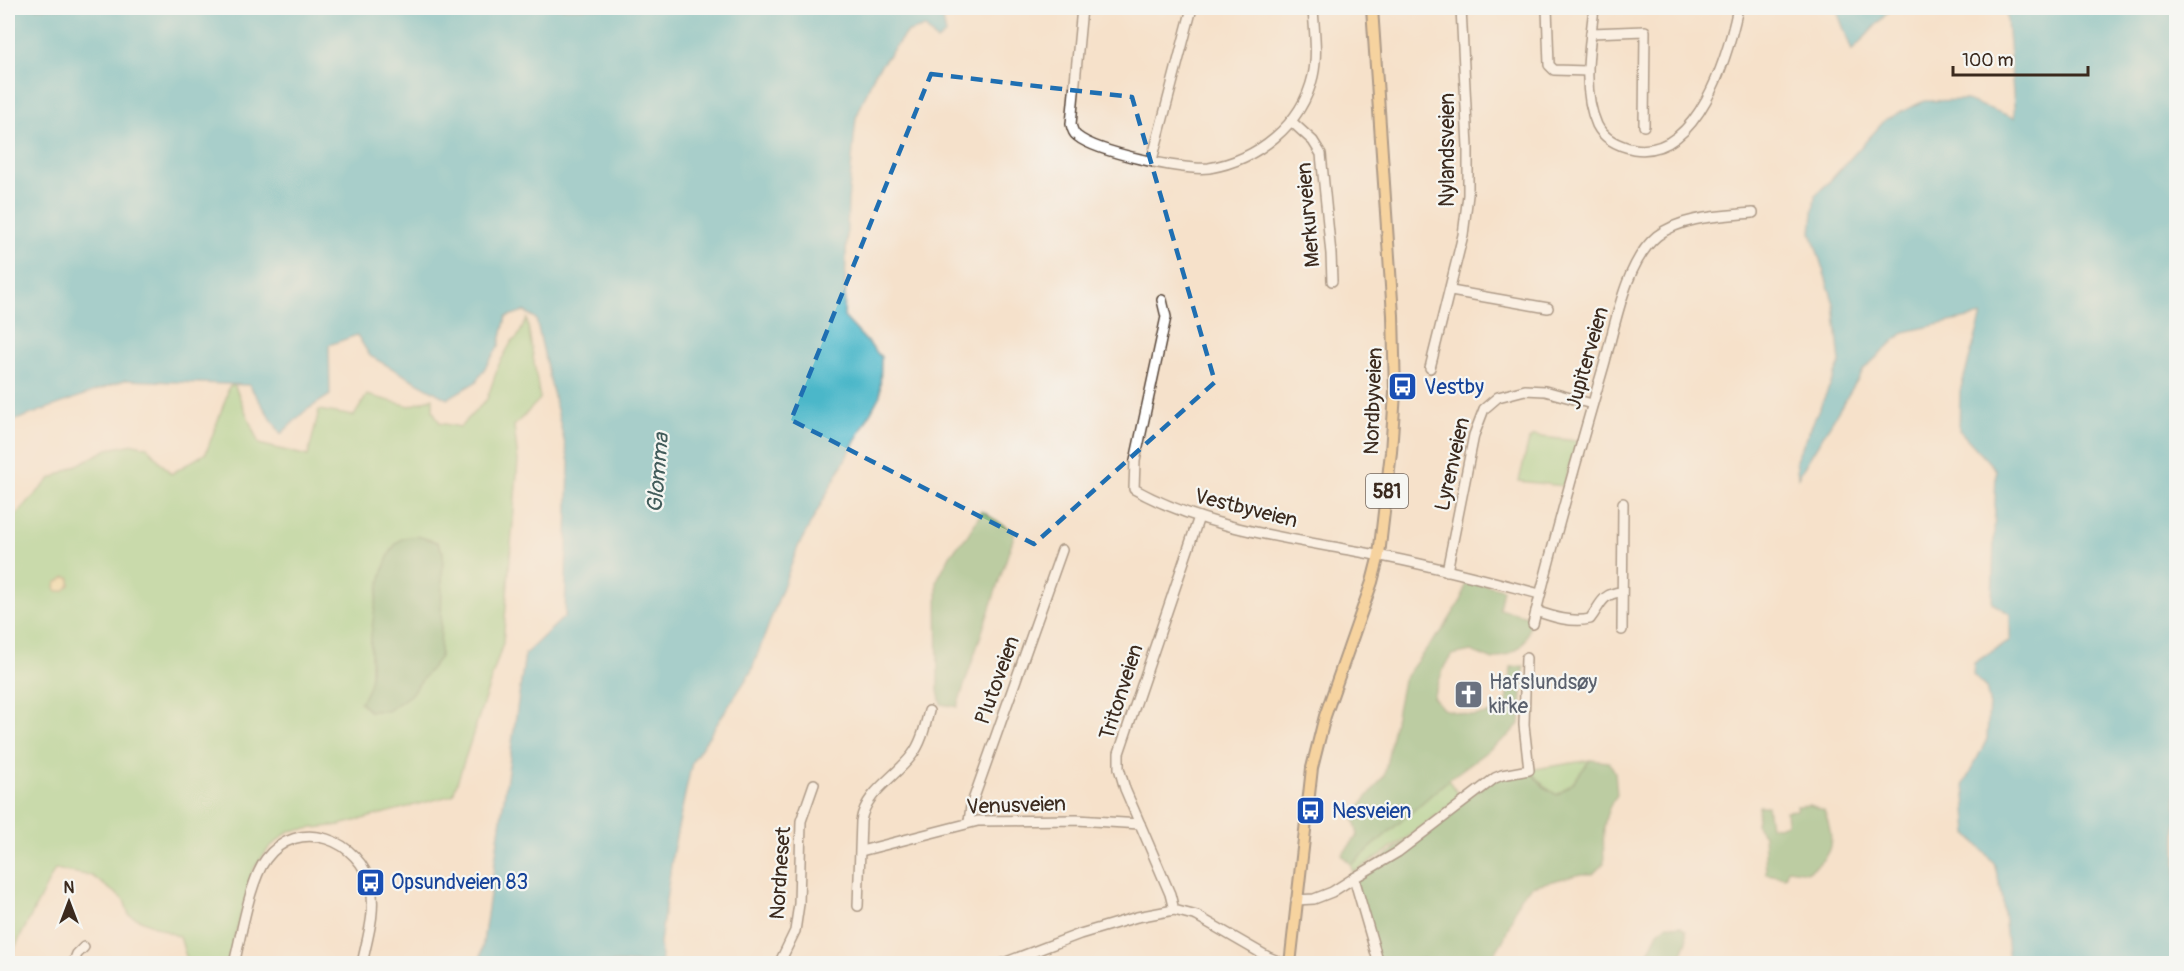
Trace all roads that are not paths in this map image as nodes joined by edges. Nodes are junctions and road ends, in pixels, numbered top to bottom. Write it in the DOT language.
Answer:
graph roads {
  1 [pos="1082,8"];
  2 [pos="1192,8"];
  3 [pos="1313,8"];
  4 [pos="1372,8"];
  5 [pos="1461,8"];
  6 [pos="1547,8"];
  7 [pos="1594,8"];
  8 [pos="1738,8"];
  9 [pos="1591,33"];
  10 [pos="1588,71"];
  11 [pos="1291,121"];
  12 [pos="1644,126"];
  13 [pos="1152,160"];
  14 [pos="1753,213"];
  15 [pos="1332,281"];
  16 [pos="1451,291"];
  17 [pos="1162,300"];
  18 [pos="1548,308"];
  19 [pos="1430,368"];
  20 [pos="1592,404"];
  21 [pos="1623,503"];
  22 [pos="1199,518"];
  23 [pos="1062,550"];
  24 [pos="1379,555"];
  25 [pos="1447,571"];
  26 [pos="1621,592"];
  27 [pos="1540,594"];
  28 [pos="1536,611"];
  29 [pos="1533,624"];
  30 [pos="1622,630"];
  31 [pos="1526,658"];
  32 [pos="929,711"];
  33 [pos="814,784"];
  34 [pos="969,822"];
  35 [pos="1140,824"];
  36 [pos="861,851"];
  37 [pos="1354,878"];
  38 [pos="1296,900"];
  39 [pos="858,906"];
  40 [pos="1174,910"];
  41 [pos="84,947"];
  42 [pos="73,963"];
  43 [pos="234,963"];
  44 [pos="362,963"];
  45 [pos="779,963"];
  46 [pos="1001,963"];
  47 [pos="1285,963"];
  48 [pos="1290,963"];
  49 [pos="1379,963"];
  1 -- 13 [label="street"];
  2 -- 13 [label="street"];
  3 -- 11 [label="street"];
  4 -- 24 [label="main road, Nordbyveien / 581"];
  5 -- 16 [label="street, Nylandsveien"];
  6 -- 10 [label="street"];
  7 -- 9 [label="street"];
  8 -- 10 [label="street"];
  9 -- 10 [label="street"];
  9 -- 12 [label="street"];
  11 -- 13 [label="street"];
  11 -- 15 [label="street, Merkurveien"];
  14 -- 20 [label="street, Jupiterveien"];
  16 -- 18 [label="street"];
  16 -- 19 [label="street, Nylandsveien"];
  17 -- 22 [label="street, Vestbyveien"];
  20 -- 25 [label="street, Lyrenveien"];
  20 -- 27 [label="street, Jupiterveien"];
  21 -- 26 [label="street"];
  22 -- 24 [label="street, Vestbyveien"];
  22 -- 35 [label="street, Tritonveien"];
  23 -- 34 [label="street, Plutoveien"];
  24 -- 25 [label="street, Vestbyveien"];
  24 -- 38 [label="main road, Nordbyveien / 581"];
  25 -- 27 [label="street, Vestbyveien"];
  26 -- 28 [label="street"];
  26 -- 30 [label="street"];
  27 -- 28 [label="street, Jupiterveien"];
  28 -- 29 [label="street, Jupiterveien"];
  31 -- 37 [label="street"];
  32 -- 36 [label="street"];
  33 -- 45 [label="street, Nordneset"];
  34 -- 35 [label="street, Venusveien"];
  34 -- 36 [label="street, Venusveien"];
  35 -- 40 [label="street, Tritonveien"];
  36 -- 39 [label="street"];
  37 -- 38 [label="street"];
  37 -- 49 [label="street"];
  38 -- 48 [label="main road, Nordbyveien / 581"];
  40 -- 46 [label="street"];
  40 -- 47 [label="street"];
  41 -- 42 [label="street"];
  43 -- 44 [label="street"];
}
